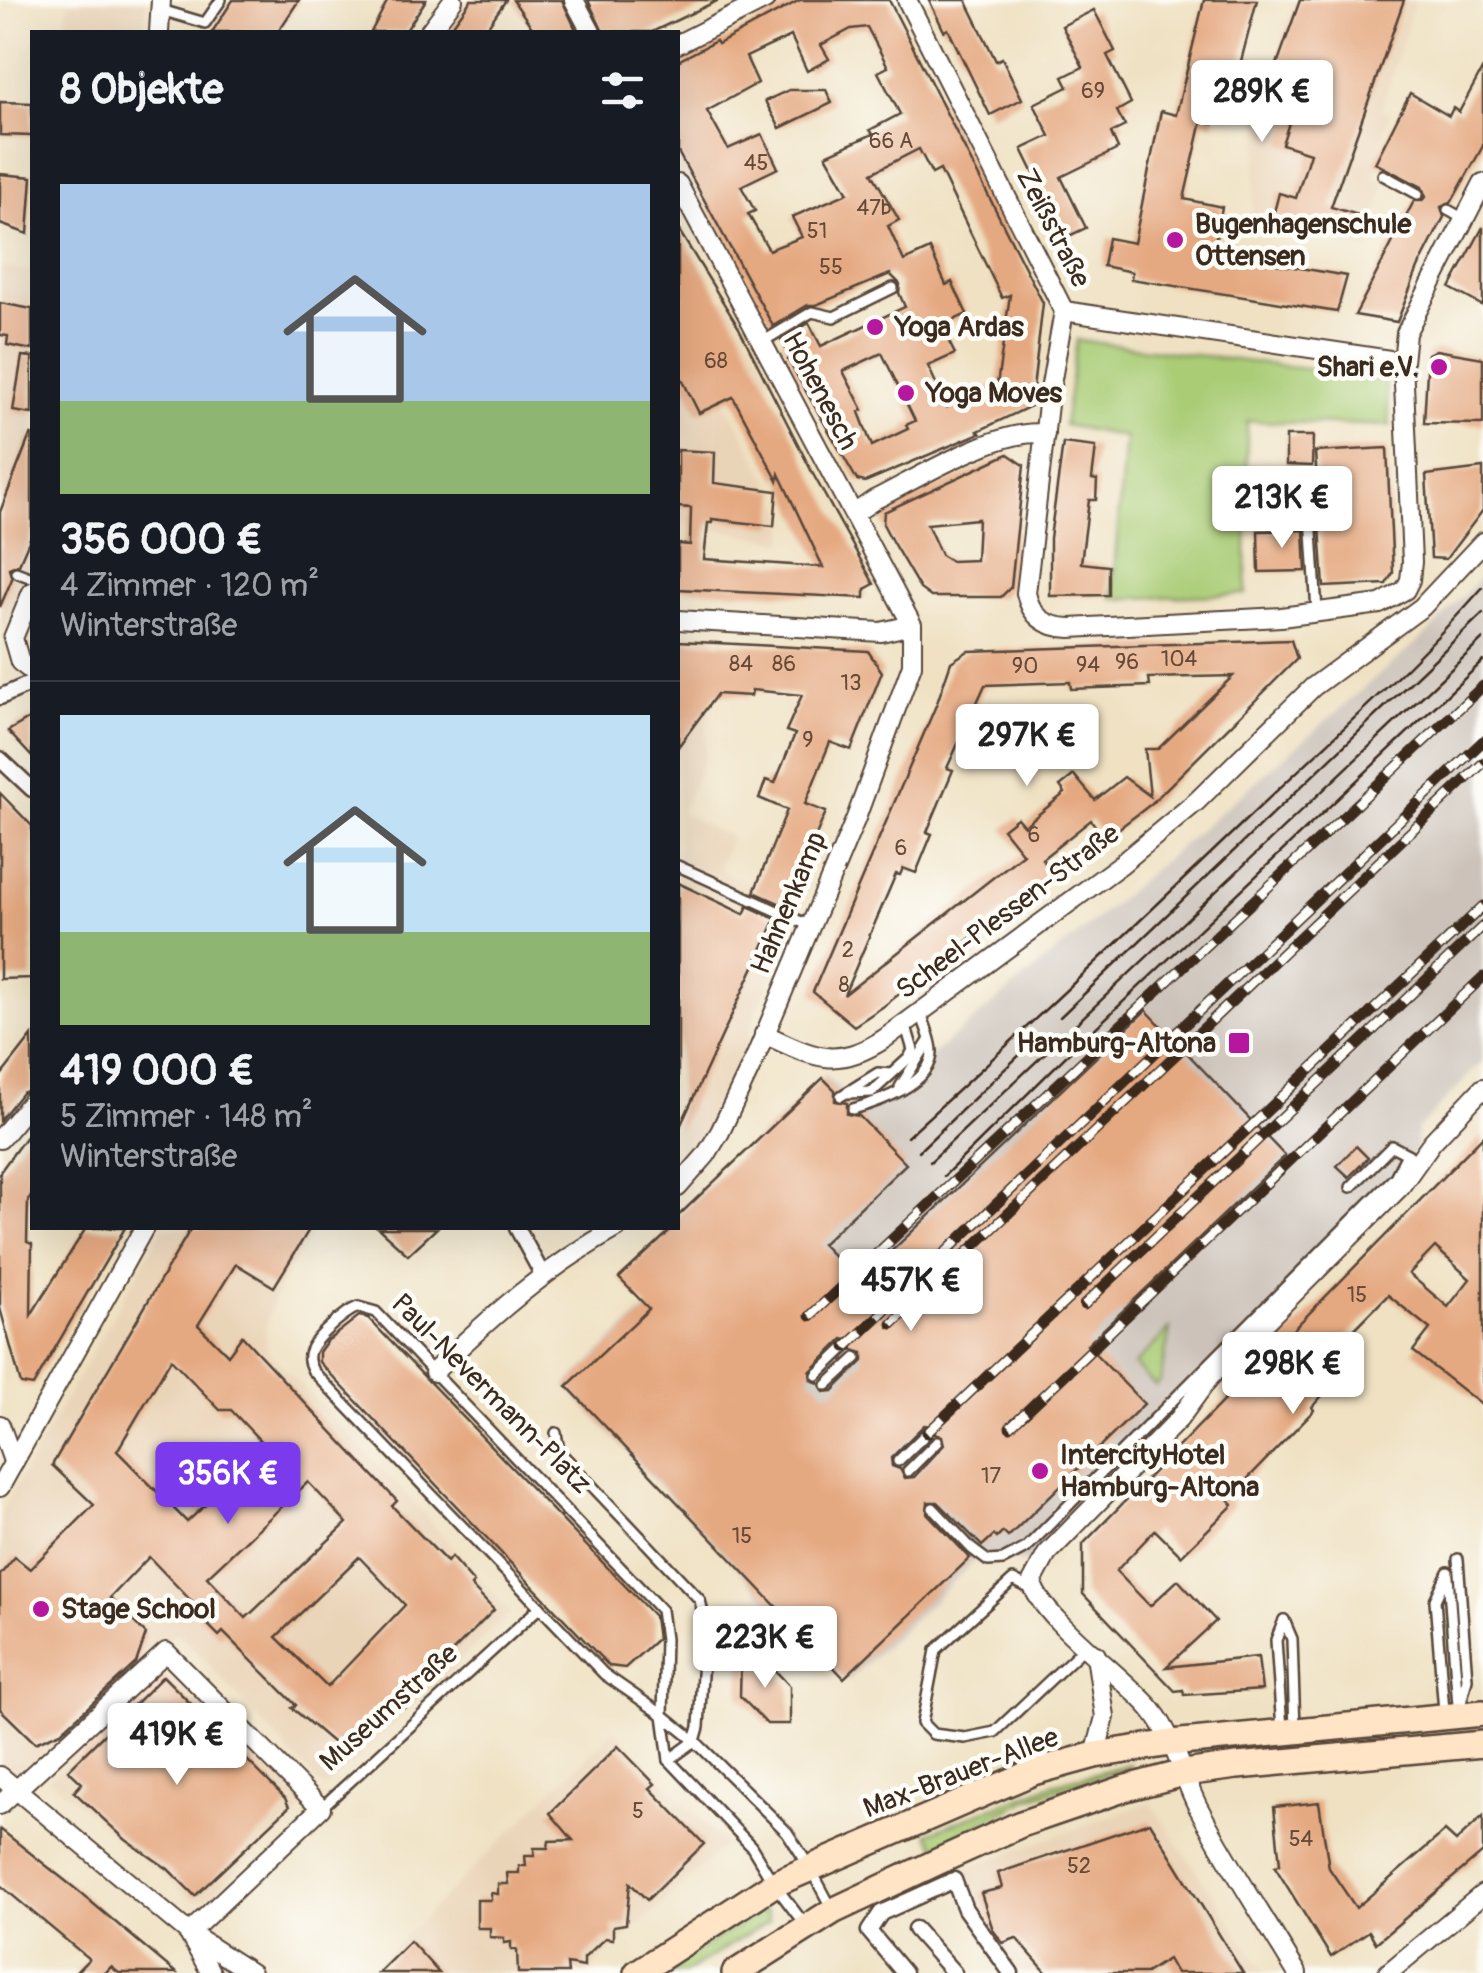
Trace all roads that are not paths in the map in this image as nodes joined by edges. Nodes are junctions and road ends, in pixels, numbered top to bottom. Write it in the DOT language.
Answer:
graph roads {
  1 [pos="221,0"];
  2 [pos="453,0"];
  3 [pos="574,0"];
  4 [pos="766,0"];
  5 [pos="907,0"];
  6 [pos="161,5"];
  7 [pos="159,30"];
  8 [pos="430,30"];
  9 [pos="590,30"];
  10 [pos="680,43"];
  11 [pos="1383,175"];
  12 [pos="1483,183"];
  13 [pos="680,188"];
  14 [pos="1418,194"];
  15 [pos="893,288"];
  16 [pos="1064,311"];
  17 [pos="762,342"];
  18 [pos="1402,362"];
  19 [pos="1045,434"];
  20 [pos="855,513"];
  21 [pos="1311,516"];
  22 [pos="1483,542"];
  23 [pos="16,572"];
  24 [pos="30,577"];
  25 [pos="30,597"];
  26 [pos="1316,612"];
  27 [pos="680,620"];
  28 [pos="912,625"];
  29 [pos="14,638"];
  30 [pos="0,652"];
  31 [pos="26,667"];
  32 [pos="30,684"];
  33 [pos="0,696"];
  34 [pos="0,758"];
  35 [pos="30,787"];
  36 [pos="680,867"];
  37 [pos="808,925"];
  38 [pos="913,1017"];
  39 [pos="764,1034"];
  40 [pos="1483,1088"];
  41 [pos="844,1095"];
  42 [pos="30,1103"];
  43 [pos="853,1109"];
  44 [pos="0,1139"];
  45 [pos="1414,1157"];
  46 [pos="680,1185"];
  47 [pos="1350,1187"];
  48 [pos="143,1230"];
  49 [pos="518,1230"];
  50 [pos="614,1230"];
  51 [pos="542,1274"];
  52 [pos="846,1347"];
  53 [pos="856,1358"];
  54 [pos="434,1372"];
  55 [pos="817,1374"];
  56 [pos="827,1385"];
  57 [pos="0,1424"];
  58 [pos="927,1433"];
  59 [pos="556,1434"];
  60 [pos="938,1442"];
  61 [pos="12,1461"];
  62 [pos="898,1461"];
  63 [pos="908,1471"];
  64 [pos="0,1487"];
  65 [pos="933,1508"];
  66 [pos="1458,1559"];
  67 [pos="1034,1590"];
  68 [pos="540,1607"];
  69 [pos="1091,1651"];
  70 [pos="663,1714"];
  71 [pos="1462,1714"];
  72 [pos="1289,1731"];
  73 [pos="694,1741"];
  74 [pos="1171,1743"];
  75 [pos="1483,1744"];
  76 [pos="1094,1755"];
  77 [pos="669,1760"];
  78 [pos="1301,1761"];
  79 [pos="1184,1773"];
  80 [pos="0,1776"];
  81 [pos="17,1789"];
  82 [pos="0,1805"];
  83 [pos="321,1808"];
  84 [pos="810,1866"];
  85 [pos="774,1884"];
  86 [pos="1483,1894"];
  87 [pos="832,1911"];
  88 [pos="807,1927"];
  89 [pos="915,1929"];
  90 [pos="189,1933"];
  91 [pos="240,1970"];
  92 [pos="211,1973"];
  93 [pos="637,1973"];
  94 [pos="736,1973"];
  95 [pos="904,1973"];
  96 [pos="954,1973"];
  97 [pos="1011,1973"];
  98 [pos="1296,1973"];
  99 [pos="1388,1973"];
  1 -- 6 [label="lane"];
  2 -- 8 [label="street"];
  3 -- 9 [label="street"];
  4 -- 10 [label="street"];
  5 -- 16 [label="street, Zeißstraße"];
  6 -- 7 [label="street"];
  11 -- 14 [label="lane"];
  12 -- 18 [label="street"];
  13 -- 17 [label="street, Hohenesch"];
  15 -- 17 [label="lane"];
  16 -- 18 [label="street"];
  16 -- 19 [label="street, Zeißstraße"];
  17 -- 20 [label="street, Hohenesch"];
  18 -- 26 [label="street"];
  19 -- 20 [label="street"];
  19 -- 26 [label="street, Zeißstraße"];
  20 -- 28 [label="street, Hohenesch"];
  21 -- 26 [label="lane"];
  22 -- 38 [label="street, Scheel-Plessen-Straße"];
  23 -- 24 [label="lane"];
  25 -- 29 [label="street"];
  27 -- 28 [label="street"];
  28 -- 37 [label="street, Hahnenkamp"];
  29 -- 30 [label="street"];
  29 -- 31 [label="street"];
  32 -- 33 [label="street"];
  34 -- 35 [label="street"];
  36 -- 37 [label="lane"];
  37 -- 39 [label="street, Hahnenkamp"];
  38 -- 39 [label="street, Scheel-Plessen-Straße"];
  38 -- 41 [label="lane"];
  38 -- 43 [label="lane"];
  39 -- 46 [label="street, Hahnenkamp"];
  40 -- 45 [label="street"];
  42 -- 44 [label="street"];
  45 -- 47 [label="lane"];
  45 -- 65 [label="lane"];
  45 -- 67 [label="street"];
  48 -- 61 [label="street"];
  49 -- 51 [label="street"];
  50 -- 51 [label="street"];
  51 -- 54 [label="street"];
  52 -- 55 [label="lane"];
  53 -- 56 [label="lane"];
  54 -- 68 [label="lane, Paul-Nevermann-Platz"];
  54 -- 70 [label="lane, Paul-Nevermann-Platz"];
  57 -- 61 [label="street"];
  58 -- 62 [label="lane"];
  59 -- 73 [label="lane"];
  60 -- 63 [label="lane"];
  61 -- 64 [label="street"];
  66 -- 71 [label="lane"];
  67 -- 69 [label="street"];
  67 -- 69 [label="lane"];
  68 -- 70 [label="lane, Paul-Nevermann-Platz"];
  68 -- 83 [label="lane, Museumstraße"];
  69 -- 74 [label="street"];
  69 -- 76 [label="street"];
  70 -- 73 [label="lane, Paul-Nevermann-Platz"];
  70 -- 77 [label="lane, Paul-Nevermann-Platz"];
  71 -- 71 [label="lane"];
  71 -- 72 [label="main road, Max-Brauer-Allee"];
  71 -- 78 [label="main road"];
  72 -- 72 [label="lane"];
  72 -- 74 [label="main road, Max-Brauer-Allee"];
  73 -- 77 [label="lane"];
  73 -- 84 [label="lane, Paul-Nevermann-Platz"];
  74 -- 76 [label="main road, Max-Brauer-Allee"];
  74 -- 79 [label="street"];
  75 -- 78 [label="main road"];
  76 -- 84 [label="main road, Max-Brauer-Allee"];
  77 -- 85 [label="lane"];
  78 -- 79 [label="main road"];
  79 -- 87 [label="main road"];
  79 -- 98 [label="street"];
  80 -- 81 [label="street"];
  81 -- 82 [label="street"];
  81 -- 83 [label="street"];
  81 -- 90 [label="street"];
  83 -- 90 [label="street, Museumstraße"];
  84 -- 85 [label="main road, Max-Brauer-Allee"];
  84 -- 87 [label="lane, Paul-Nevermann-Platz"];
  85 -- 88 [label="lane"];
  85 -- 93 [label="main road, Max-Brauer-Allee"];
  86 -- 99 [label="street"];
  87 -- 88 [label="main road"];
  88 -- 94 [label="main road"];
  89 -- 96 [label="street"];
  90 -- 91 [label="street"];
  90 -- 92 [label="street"];
  95 -- 97 [label="street"];
}
